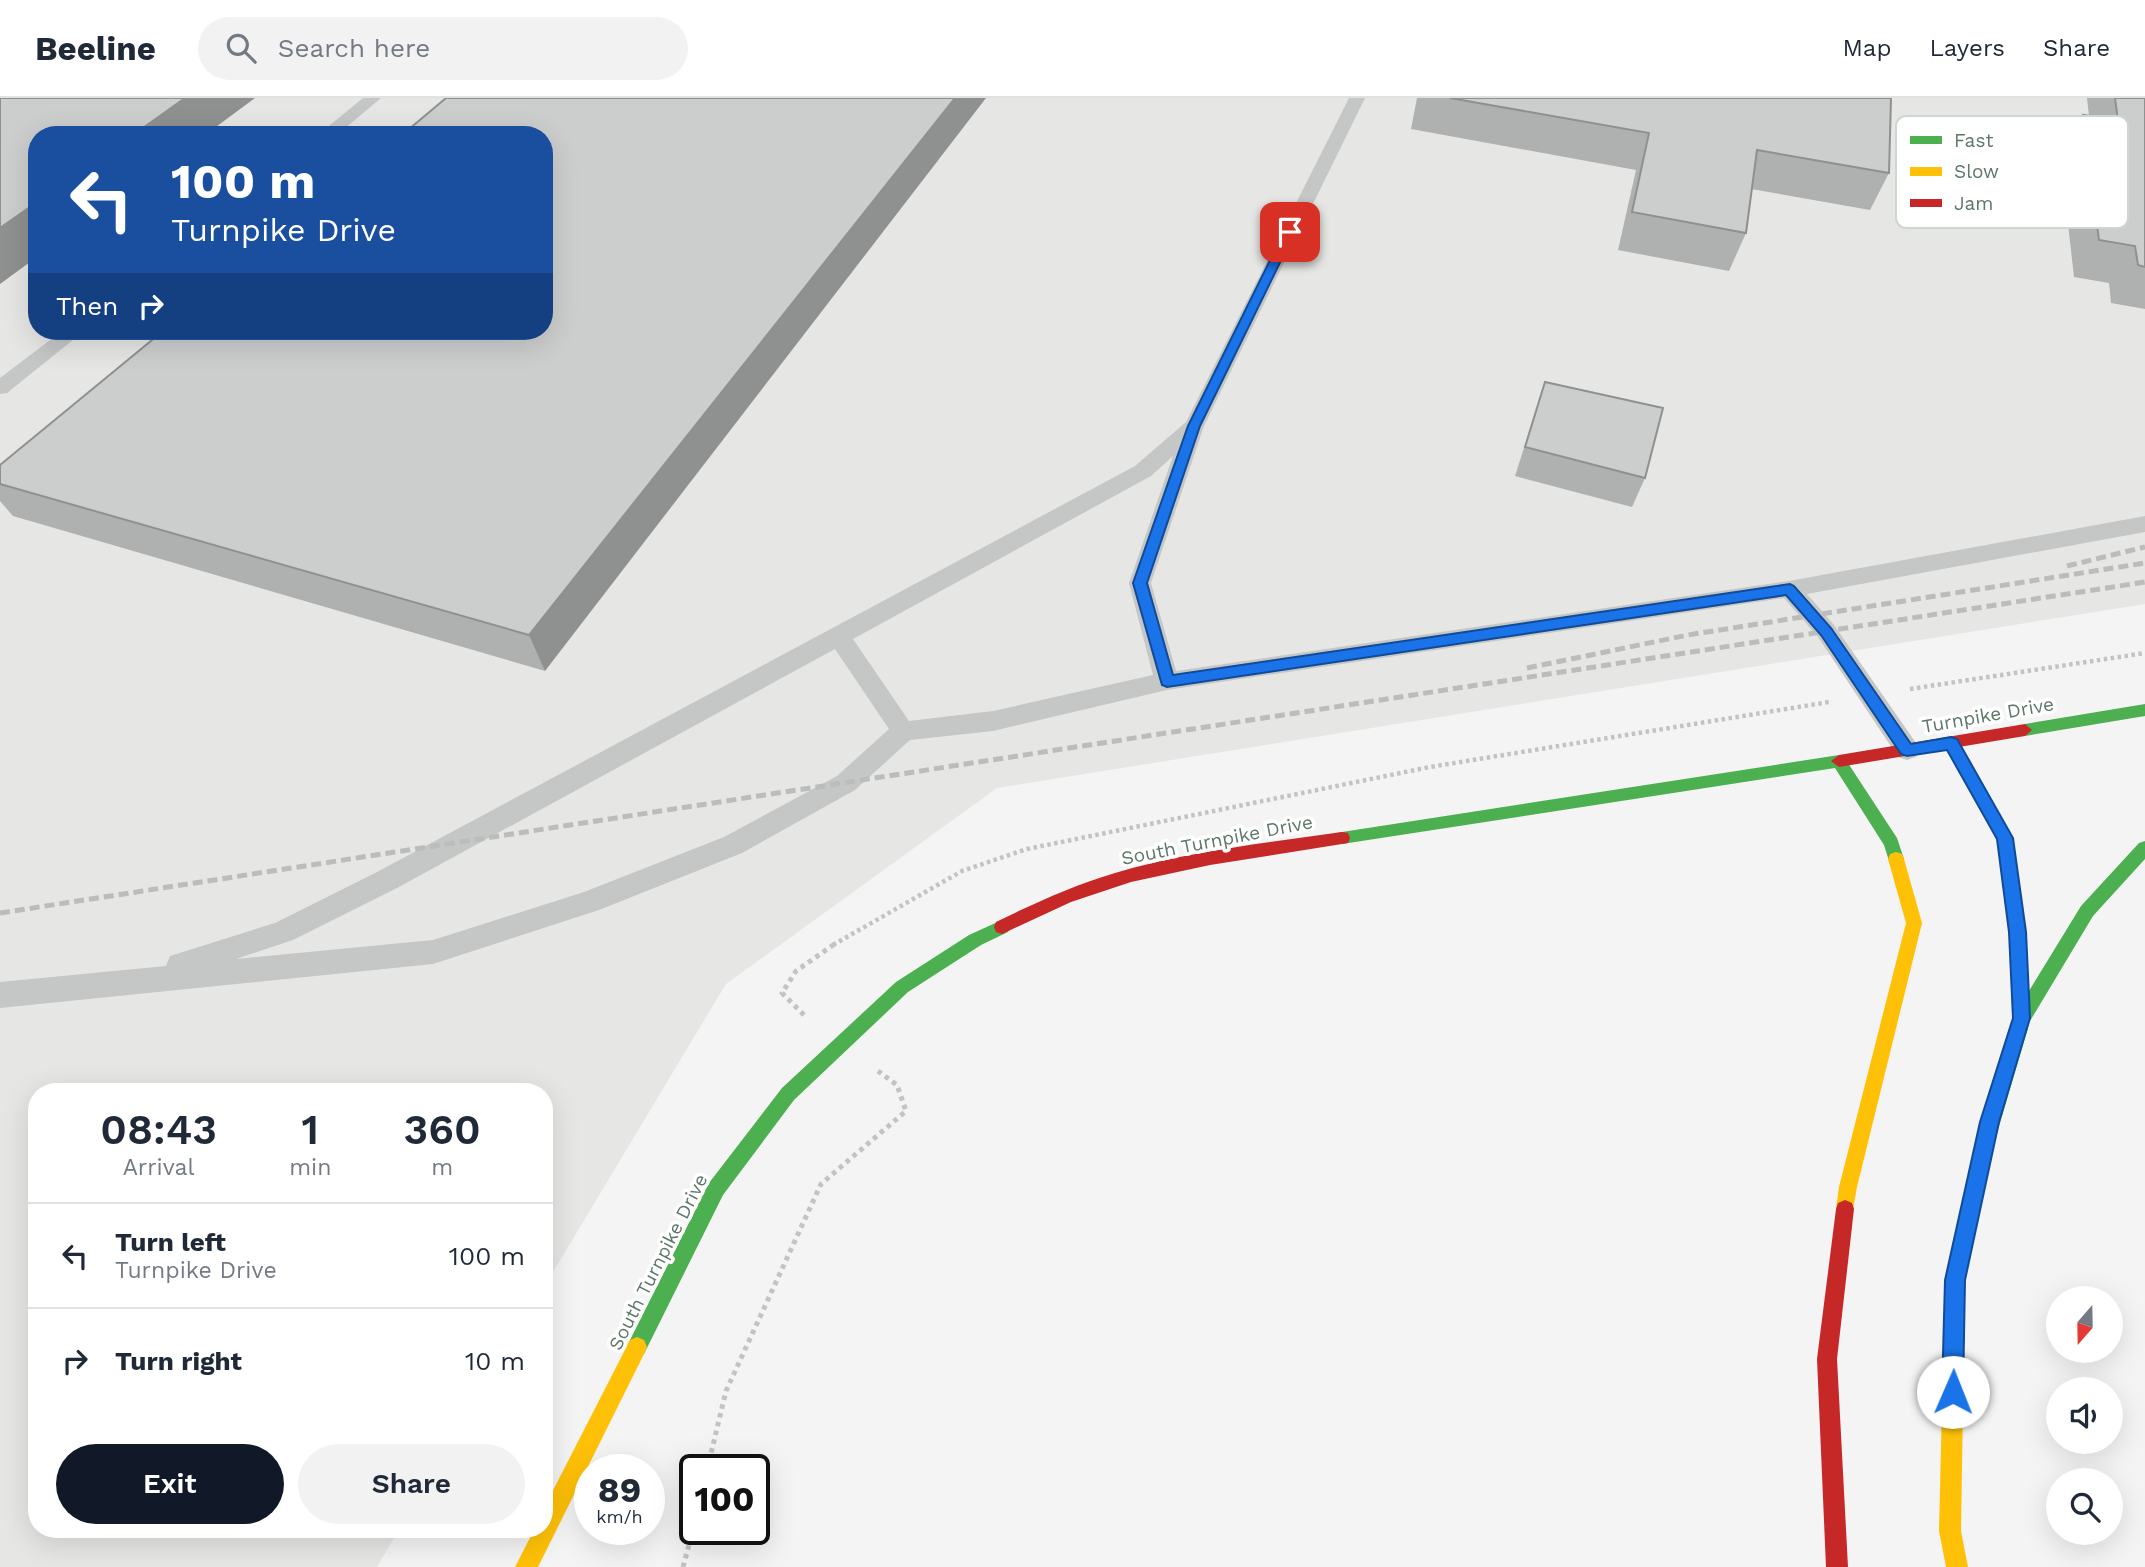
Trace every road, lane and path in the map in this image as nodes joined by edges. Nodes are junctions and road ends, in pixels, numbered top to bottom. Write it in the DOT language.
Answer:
graph roads {
  1 [pos="373,98"];
  2 [pos="1357,98"];
  3 [pos="337,126"];
  4 [pos="62,340"];
  5 [pos="0,388"];
  6 [pos="1194,426"];
  7 [pos="2145,524"];
  8 [pos="1790,589"];
  9 [pos="838,635"];
  10 [pos="2145,653"];
  11 [pos="1969,680"];
  12 [pos="1167,681"];
  13 [pos="2145,710"];
  14 [pos="903,731"];
  15 [pos="1951,743"];
  16 [pos="1907,750"];
  17 [pos="1839,761"];
  18 [pos="2145,848"];
  19 [pos="129,981"];
  20 [pos="0,995"];
  21 [pos="2022,1018"];
  22 [pos="897,1086"];
  23 [pos="711,1454"];
  24 [pos="553,1513"];
  25 [pos="541,1538"];
  26 [pos="689,1545"];
  27 [pos="526,1567"];
  28 [pos="683,1567"];
  29 [pos="1838,1567"];
  30 [pos="1959,1567"];
  1 -- 3 [label="lane"];
  2 -- 6 [label="lane"];
  4 -- 5 [label="lane"];
  6 -- 9 [label="lane"];
  6 -- 12 [label="lane"];
  7 -- 8 [label="lane"];
  8 -- 12 [label="lane"];
  8 -- 16 [label="lane"];
  9 -- 14 [label="lane"];
  9 -- 19 [label="lane"];
  10 -- 11 [label="path"];
  12 -- 14 [label="lane"];
  13 -- 15 [label="main road, Turnpike Drive"];
  14 -- 19 [label="lane"];
  15 -- 16 [label="main road, Turnpike Drive"];
  15 -- 21 [label="main road"];
  16 -- 17 [label="main road, Turnpike Drive"];
  17 -- 24 [label="main road, South Turnpike Drive"];
  17 -- 29 [label="main road"];
  18 -- 21 [label="main road"];
  19 -- 20 [label="lane"];
  21 -- 30 [label="main road"];
  22 -- 23 [label="path"];
  25 -- 27 [label="main road, South Turnpike Drive"];
  26 -- 28 [label="path"];
}
